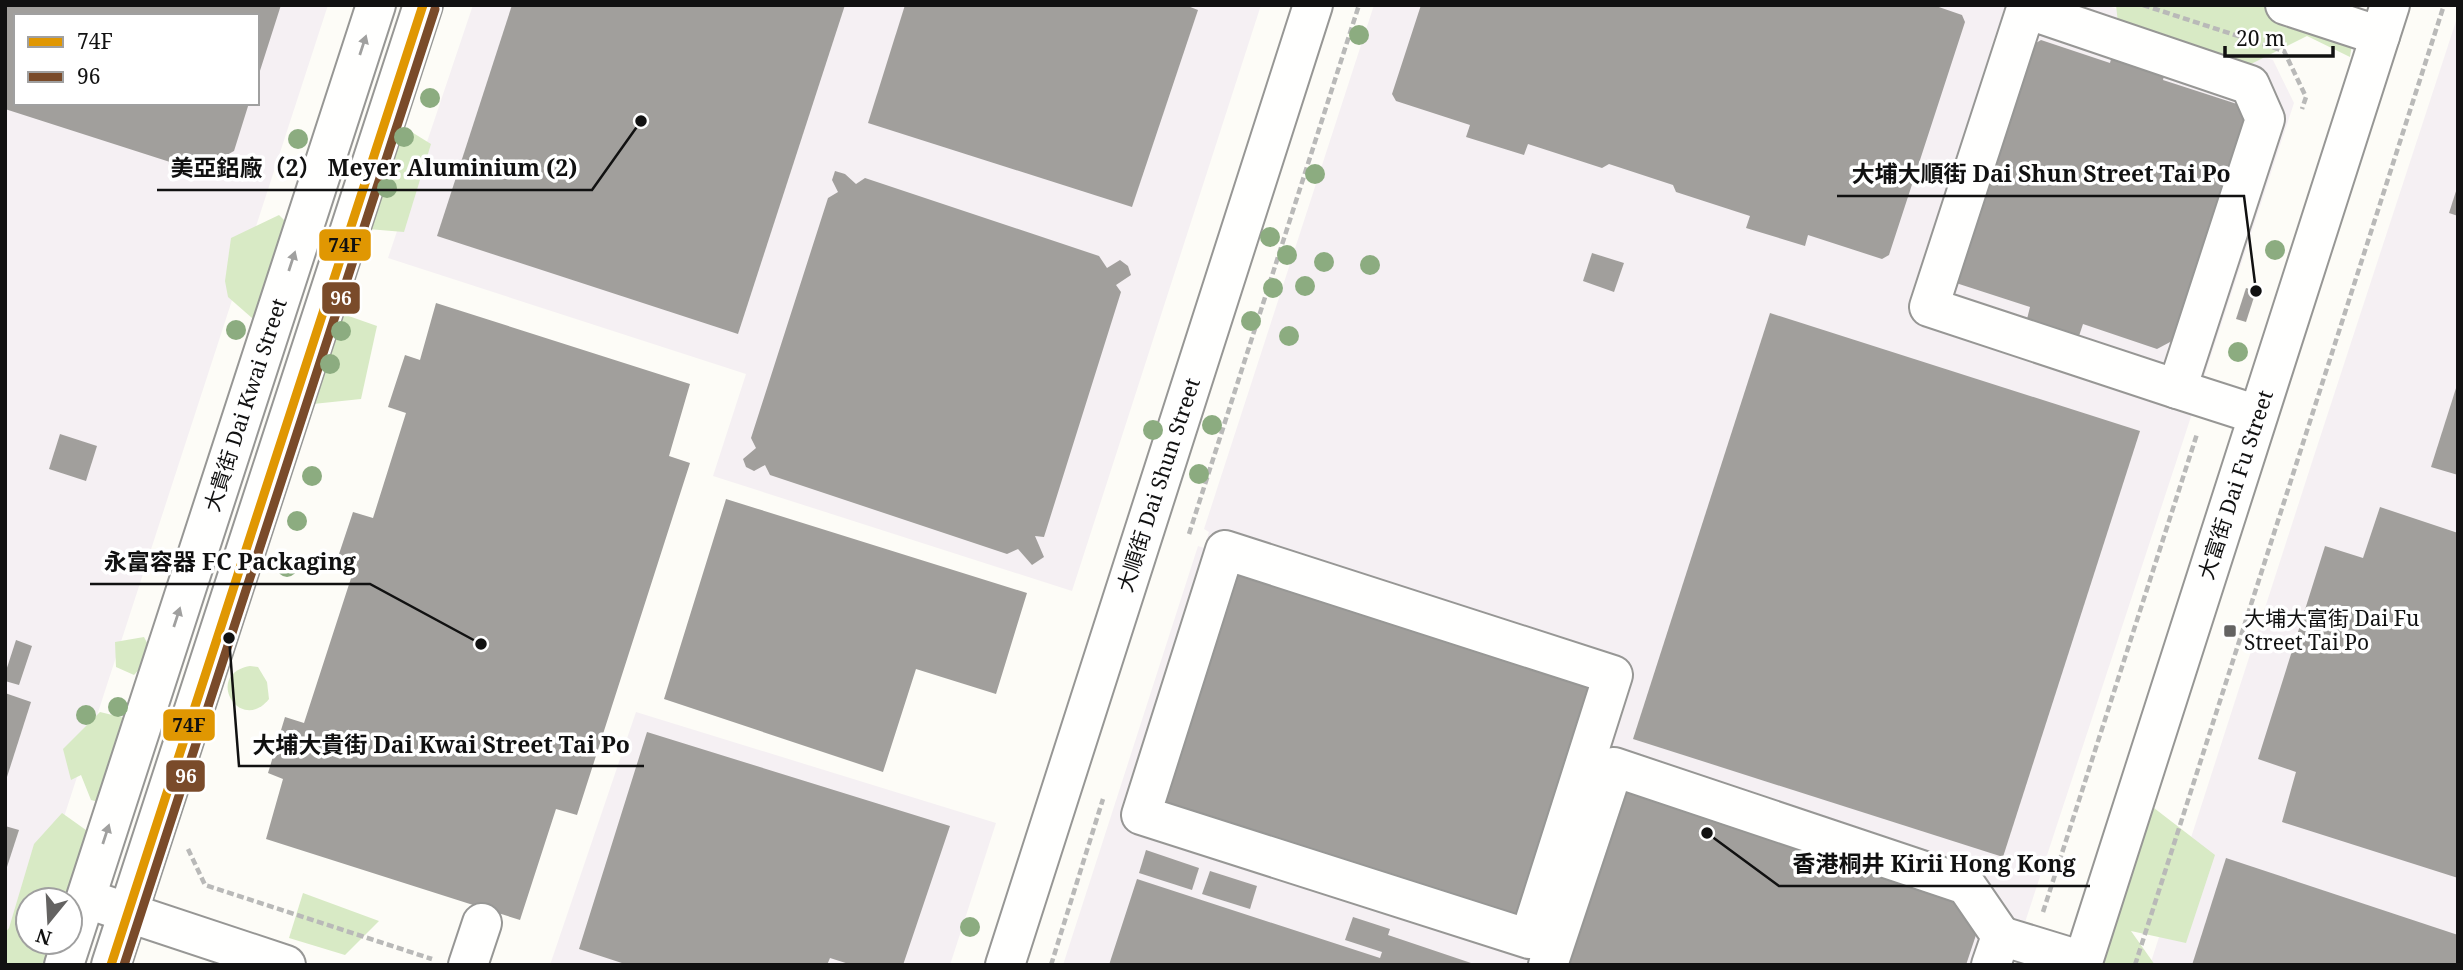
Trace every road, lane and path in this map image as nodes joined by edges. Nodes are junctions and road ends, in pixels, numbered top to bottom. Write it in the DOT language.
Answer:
graph roads {
  1 [pos="376,5"];
  2 [pos="423,5"];
  3 [pos="1314,5"];
  4 [pos="1359,5"];
  5 [pos="2143,5"];
  6 [pos="2286,5"];
  7 [pos="2444,5"];
  8 [pos="2385,21"];
  9 [pos="2306,97"];
  10 [pos="2319,100"];
  11 [pos="2302,110"];
  12 [pos="2394,124"];
  13 [pos="2404,128"];
  14 [pos="2193,394"];
  15 [pos="2258,415"];
  16 [pos="1185,546"];
  17 [pos="1104,797"];
  18 [pos="186,843"];
  19 [pos="85,899"];
  20 [pos="128,912"];
  21 [pos="482,923"];
  22 [pos="2008,948"];
  23 [pos="1538,952"];
  24 [pos="452,963"];
  25 [pos="2082,963"];
  26 [pos="64,965"];
  27 [pos="111,965"];
  28 [pos="286,965"];
  29 [pos="1005,965"];
  30 [pos="1051,965"];
  31 [pos="2135,965"];
  19 -- 1 [label="street, 大貴街 Dai Kwai Street, one-way"];
  2 -- 20 [label="street"];
  3 -- 29 [label="street, 大順街 Dai Shun Street"];
  4 -- 16 [label="path"];
  5 -- 9 [label="path"];
  6 -- 8 [label="street"];
  7 -- 13 [label="path"];
  8 -- 15 [label="street, 大富街 Dai Fu Street"];
  9 -- 10 [label="path"];
  9 -- 11 [label="path"];
  12 -- 13 [label="path"];
  13 -- 31 [label="path"];
  14 -- 14 [label="street"];
  14 -- 15 [label="street"];
  14 -- 22 [label="path"];
  15 -- 25 [label="street, 大富街 Dai Fu Street"];
  17 -- 30 [label="path"];
  18 -- 24 [label="path"];
  19 -- 20 [label="street"];
  19 -- 26 [label="street, 大貴街 Dai Kwai Street"];
  20 -- 27 [label="street"];
  20 -- 28 [label="street"];
  21 -- 24 [label="street"];
  22 -- 23 [label="street"];
  22 -- 25 [label="street"];
  23 -- 23 [label="street"];
}
